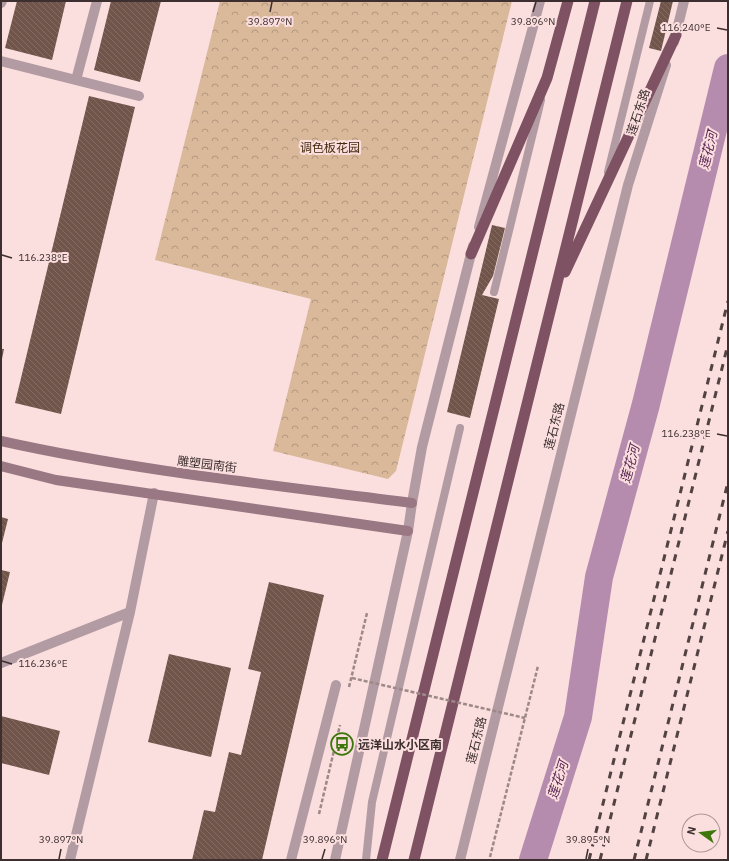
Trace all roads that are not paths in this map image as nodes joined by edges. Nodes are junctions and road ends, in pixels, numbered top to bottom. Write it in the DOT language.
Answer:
graph roads {
  1 [pos="97,1"];
  2 [pos="540,1"];
  3 [pos="568,1"];
  4 [pos="595,1"];
  5 [pos="627,1"];
  6 [pos="650,1"];
  7 [pos="684,1"];
  8 [pos="676,35"];
  9 [pos="1,61"];
  10 [pos="547,78"];
  11 [pos="76,80"];
  12 [pos="139,96"];
  13 [pos="604,188"];
  14 [pos="471,254"];
  15 [pos="494,292"];
  16 [pos="554,295"];
  17 [pos="460,428"];
  18 [pos="1,441"];
  19 [pos="1,466"];
  20 [pos="154,493"];
  21 [pos="412,503"];
  22 [pos="408,531"];
  23 [pos="130,612"];
  24 [pos="1,663"];
  25 [pos="336,684"];
  26 [pos="444,739"];
  27 [pos="70,860"];
  28 [pos="291,860"];
  29 [pos="335,860"];
  30 [pos="366,860"];
  31 [pos="382,860"];
  32 [pos="414,860"];
  33 [pos="422,860"];
  34 [pos="460,860"];
  1 -- 11 [label="street"];
  2 -- 14 [label="street"];
  3 -- 10 [label="highway"];
  4 -- 31 [label="highway"];
  5 -- 16 [label="highway"];
  6 -- 13 [label="lane"];
  7 -- 8 [label="street, 莲石东路"];
  8 -- 13 [label="highway"];
  8 -- 34 [label="street, 莲石东路"];
  9 -- 11 [label="street"];
  10 -- 14 [label="highway"];
  10 -- 15 [label="lane"];
  11 -- 12 [label="street"];
  13 -- 16 [label="highway"];
  14 -- 21 [label="street"];
  16 -- 26 [label="highway"];
  17 -- 30 [label="lane"];
  18 -- 21 [label="main road, 雕塑园南街"];
  19 -- 20 [label="main road"];
  20 -- 22 [label="main road"];
  20 -- 23 [label="street"];
  21 -- 22 [label="street"];
  22 -- 29 [label="street"];
  23 -- 24 [label="street"];
  23 -- 27 [label="street"];
  25 -- 28 [label="street"];
  26 -- 32 [label="highway"];
  26 -- 33 [label="highway"];
}
